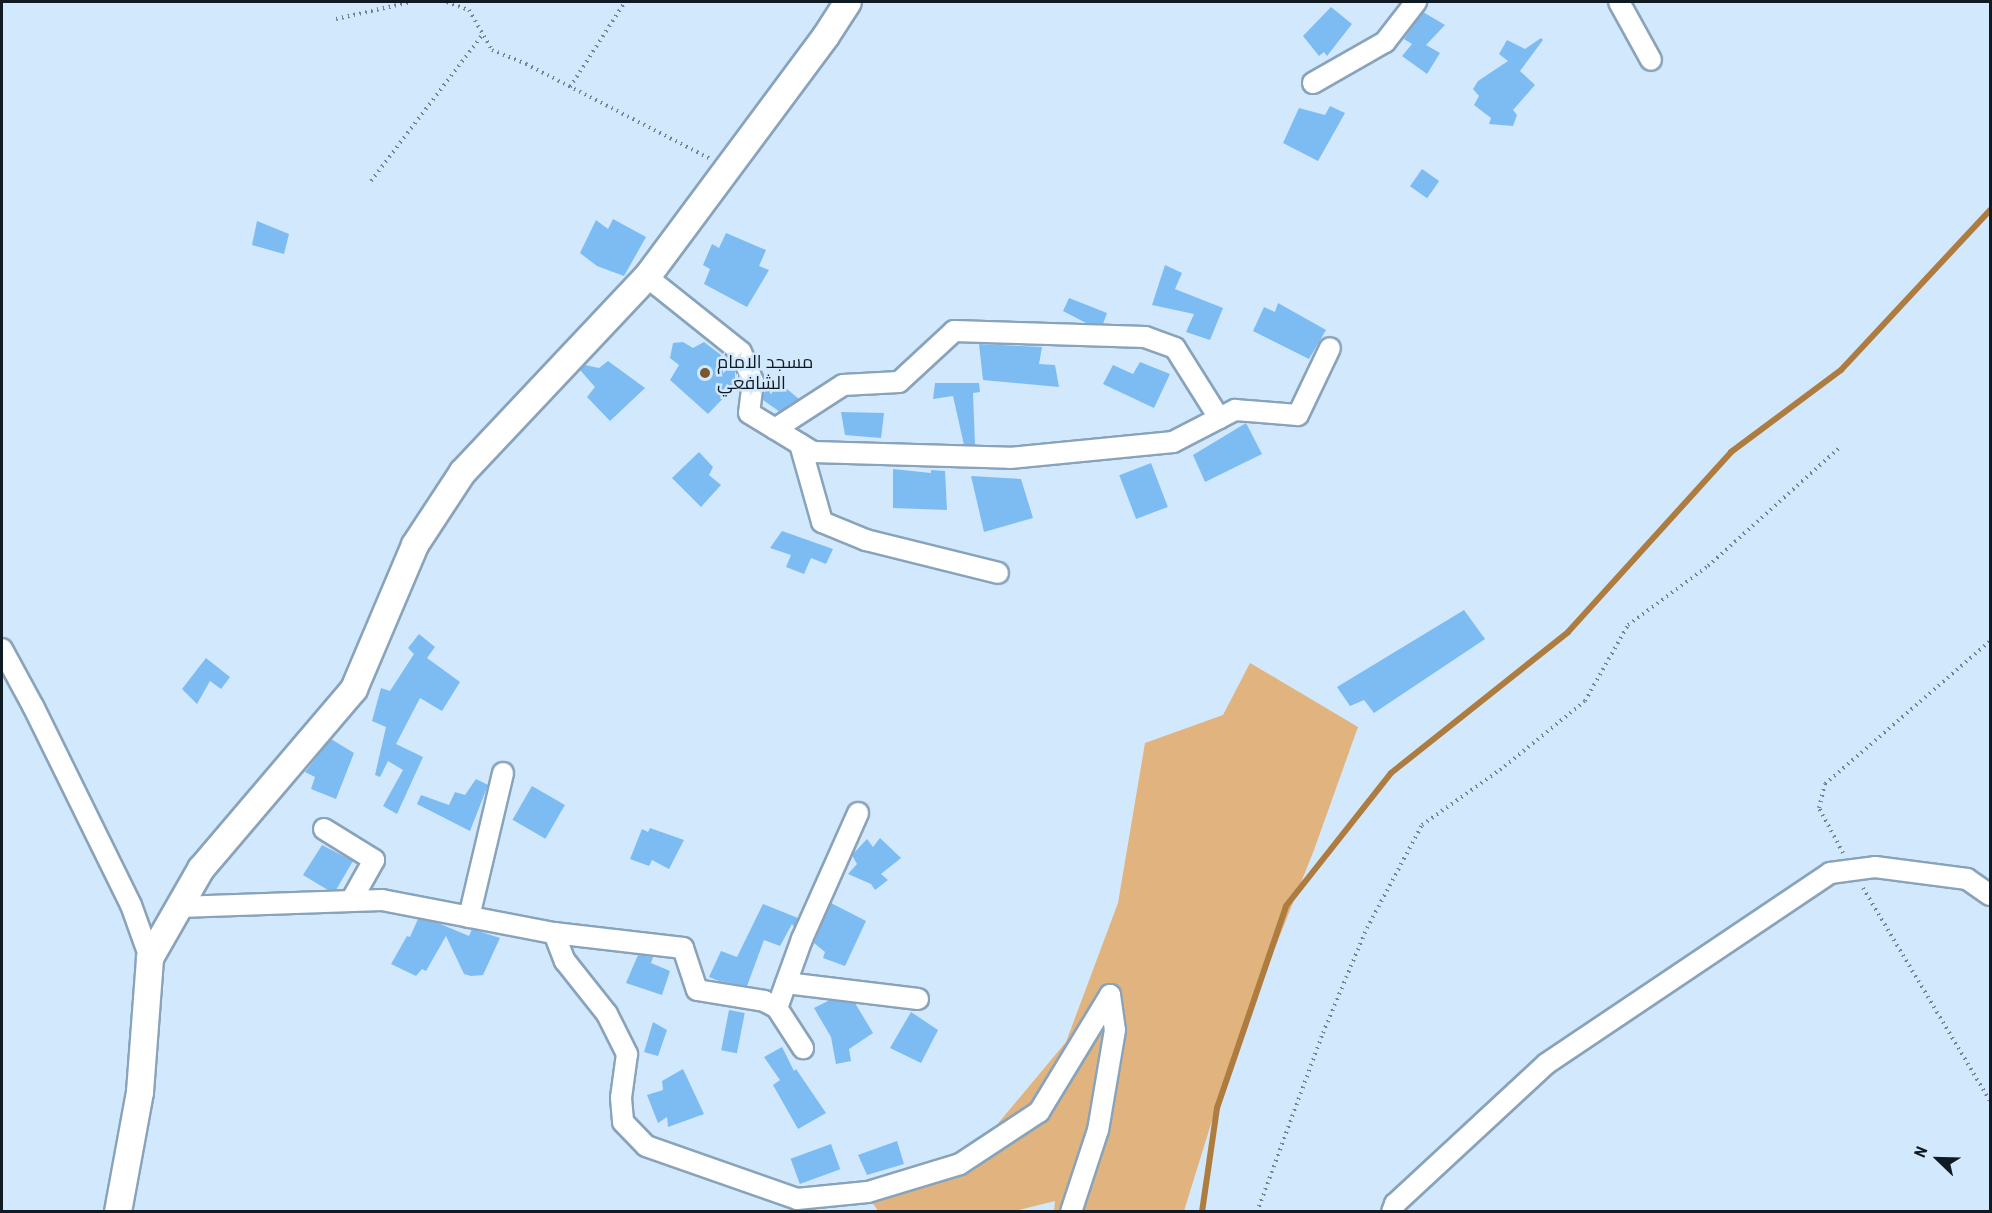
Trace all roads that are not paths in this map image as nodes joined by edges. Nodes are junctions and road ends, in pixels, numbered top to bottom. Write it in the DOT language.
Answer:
graph roads {
  1 [pos="848,2"];
  2 [pos="1416,2"];
  3 [pos="1619,2"];
  4 [pos="1651,60"];
  5 [pos="1313,83"];
  6 [pos="647,277"];
  7 [pos="1330,348"];
  8 [pos="1219,418"];
  9 [pos="775,429"];
  10 [pos="800,444"];
  11 [pos="998,573"];
  12 [pos="2,648"];
  13 [pos="503,773"];
  14 [pos="858,813"];
  15 [pos="324,829"];
  16 [pos="1990,895"];
  17 [pos="351,901"];
  18 [pos="179,907"];
  19 [pos="469,917"];
  20 [pos="554,933"];
  21 [pos="150,958"];
  22 [pos="786,983"];
  23 [pos="918,999"];
  24 [pos="777,1008"];
  25 [pos="803,1048"];
  26 [pos="118,1212"];
  27 [pos="1071,1212"];
  28 [pos="1392,1212"];
  1 -- 6 [label="street"];
  2 -- 5 [label="street"];
  3 -- 4 [label="street"];
  6 -- 9 [label="street"];
  6 -- 18 [label="street"];
  7 -- 8 [label="street"];
  8 -- 9 [label="street"];
  8 -- 10 [label="street"];
  9 -- 10 [label="street"];
  10 -- 11 [label="street"];
  12 -- 21 [label="street"];
  13 -- 19 [label="street"];
  14 -- 22 [label="street"];
  15 -- 17 [label="street"];
  16 -- 28 [label="street"];
  17 -- 18 [label="street"];
  17 -- 19 [label="street"];
  18 -- 21 [label="street"];
  19 -- 20 [label="street"];
  20 -- 24 [label="street"];
  20 -- 27 [label="street"];
  21 -- 26 [label="street"];
  22 -- 23 [label="street"];
  22 -- 24 [label="street"];
  24 -- 25 [label="street"];
}
